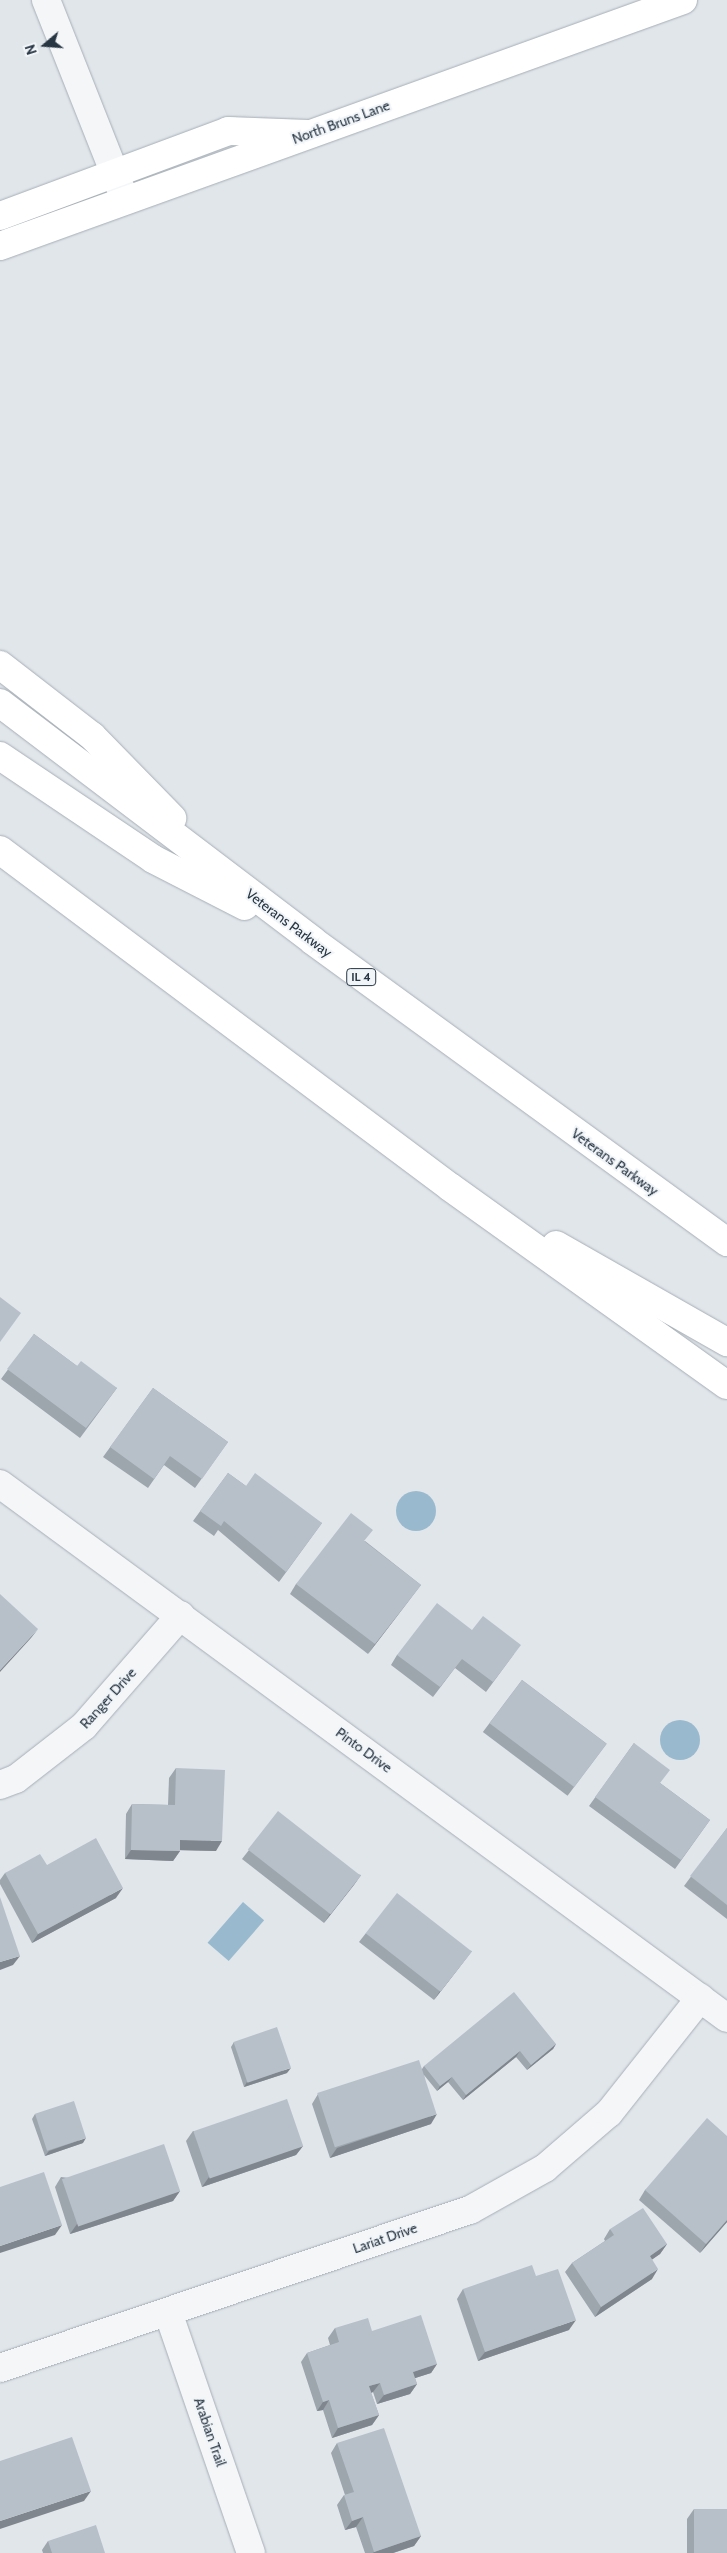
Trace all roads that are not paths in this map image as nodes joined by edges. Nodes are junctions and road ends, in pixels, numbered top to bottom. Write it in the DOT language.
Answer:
graph roads {
  1 [pos="46,0"];
  2 [pos="683,0"];
  3 [pos="308,134"];
  4 [pos="115,174"];
  5 [pos="125,200"];
  6 [pos="0,216"];
  7 [pos="0,246"];
  8 [pos="0,665"];
  9 [pos="0,704"];
  10 [pos="0,756"];
  11 [pos="0,850"];
  12 [pos="234,882"];
  13 [pos="313,941"];
  14 [pos="450,1187"];
  15 [pos="727,1242"];
  16 [pos="727,1342"];
  17 [pos="727,1385"];
  18 [pos="0,1484"];
  19 [pos="181,1615"];
  20 [pos="0,1785"];
  21 [pos="700,1998"];
  22 [pos="727,2018"];
  23 [pos="168,2312"];
  24 [pos="0,2368"];
  25 [pos="251,2553"];
  1 -- 4 [label="street"];
  2 -- 3 [label="main road, North Bruns Lane"];
  3 -- 4 [label="main road"];
  3 -- 5 [label="main road, North Bruns Lane"];
  4 -- 5 [label="street"];
  4 -- 6 [label="main road"];
  5 -- 7 [label="main road, North Bruns Lane"];
  8 -- 12 [label="main road"];
  9 -- 12 [label="main road, Veterans Parkway / IL 4"];
  10 -- 13 [label="main road"];
  11 -- 14 [label="main road"];
  12 -- 13 [label="main road, Veterans Parkway / IL 4"];
  13 -- 15 [label="main road, Veterans Parkway / IL 4"];
  14 -- 16 [label="main road"];
  14 -- 17 [label="main road"];
  18 -- 19 [label="street, Pinto Drive"];
  19 -- 20 [label="street, Ranger Drive"];
  19 -- 21 [label="street, Pinto Drive"];
  21 -- 22 [label="street, Pinto Drive"];
  21 -- 23 [label="street, Lariat Drive"];
  23 -- 24 [label="street, Lariat Drive"];
  23 -- 25 [label="street, Arabian Trail"];
}
